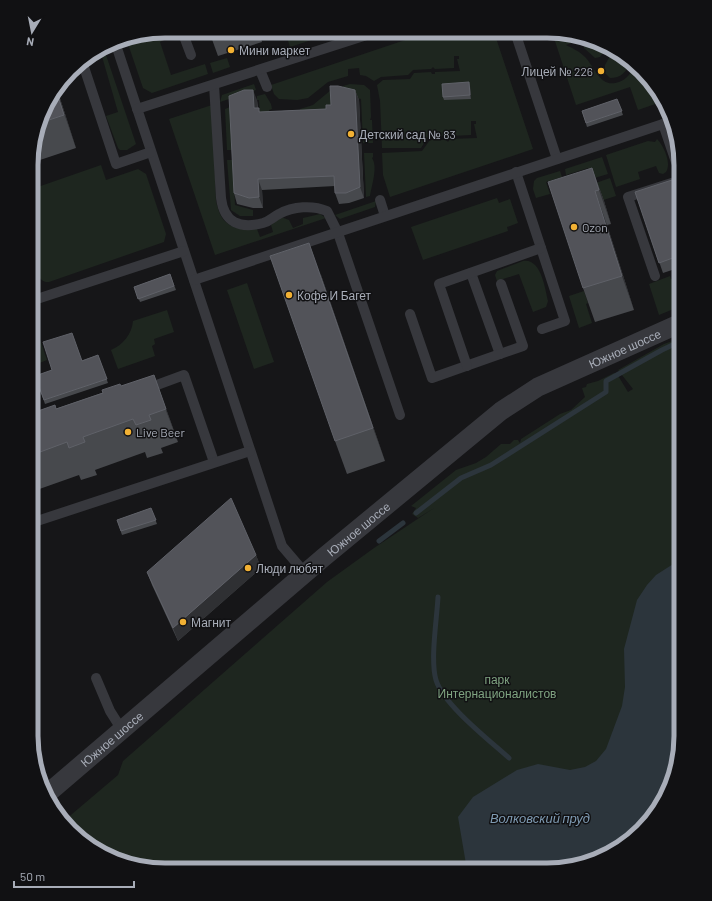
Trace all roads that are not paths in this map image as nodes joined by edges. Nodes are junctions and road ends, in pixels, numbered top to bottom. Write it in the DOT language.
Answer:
graph roads {
  1 [pos="185,38"];
  2 [pos="358,38"];
  3 [pos="517,38"];
  4 [pos="117,48"];
  5 [pos="191,55"];
  6 [pos="84,68"];
  7 [pos="260,70"];
  8 [pos="214,85"];
  9 [pos="267,86"];
  10 [pos="137,109"];
  11 [pos="666,123"];
  12 [pos="673,148"];
  13 [pos="151,152"];
  14 [pos="557,159"];
  15 [pos="516,172"];
  16 [pos="674,181"];
  17 [pos="380,200"];
  18 [pos="386,216"];
  19 [pos="338,233"];
  20 [pos="541,248"];
  21 [pos="184,251"];
  22 [pos="471,273"];
  23 [pos="655,276"];
  24 [pos="194,280"];
  25 [pos="501,284"];
  26 [pos="38,298"];
  27 [pos="410,314"];
  28 [pos="674,326"];
  29 [pos="542,330"];
  30 [pos="500,354"];
  31 [pos="467,366"];
  32 [pos="139,391"];
  33 [pos="400,415"];
  34 [pos="250,451"];
  35 [pos="214,462"];
  36 [pos="38,521"];
  37 [pos="305,573"];
  38 [pos="96,678"];
  39 [pos="122,730"];
  40 [pos="51,791"];
  1 -- 5 [label="lane"];
  2 -- 7 [label="lane"];
  3 -- 14 [label="lane"];
  4 -- 10 [label="lane"];
  6 -- 13 [label="lane"];
  7 -- 8 [label="lane"];
  7 -- 9 [label="lane"];
  8 -- 10 [label="lane"];
  8 -- 19 [label="lane"];
  10 -- 13 [label="lane"];
  11 -- 12 [label="lane"];
  11 -- 14 [label="lane"];
  13 -- 21 [label="lane"];
  14 -- 15 [label="lane"];
  15 -- 18 [label="lane"];
  15 -- 20 [label="lane"];
  16 -- 23 [label="lane"];
  17 -- 18 [label="lane"];
  18 -- 19 [label="lane"];
  19 -- 24 [label="lane"];
  19 -- 33 [label="lane"];
  20 -- 22 [label="lane"];
  20 -- 29 [label="lane"];
  21 -- 24 [label="lane"];
  21 -- 26 [label="lane"];
  22 -- 30 [label="lane"];
  22 -- 31 [label="lane"];
  24 -- 34 [label="lane"];
  25 -- 30 [label="lane"];
  27 -- 31 [label="lane"];
  28 -- 37 [label="street, Южное шоссе"];
  30 -- 31 [label="lane"];
  32 -- 35 [label="lane"];
  34 -- 35 [label="lane"];
  34 -- 37 [label="lane"];
  35 -- 36 [label="lane"];
  37 -- 39 [label="street, Южное шоссе"];
  38 -- 39 [label="lane"];
  39 -- 40 [label="street, Южное шоссе"];
}
